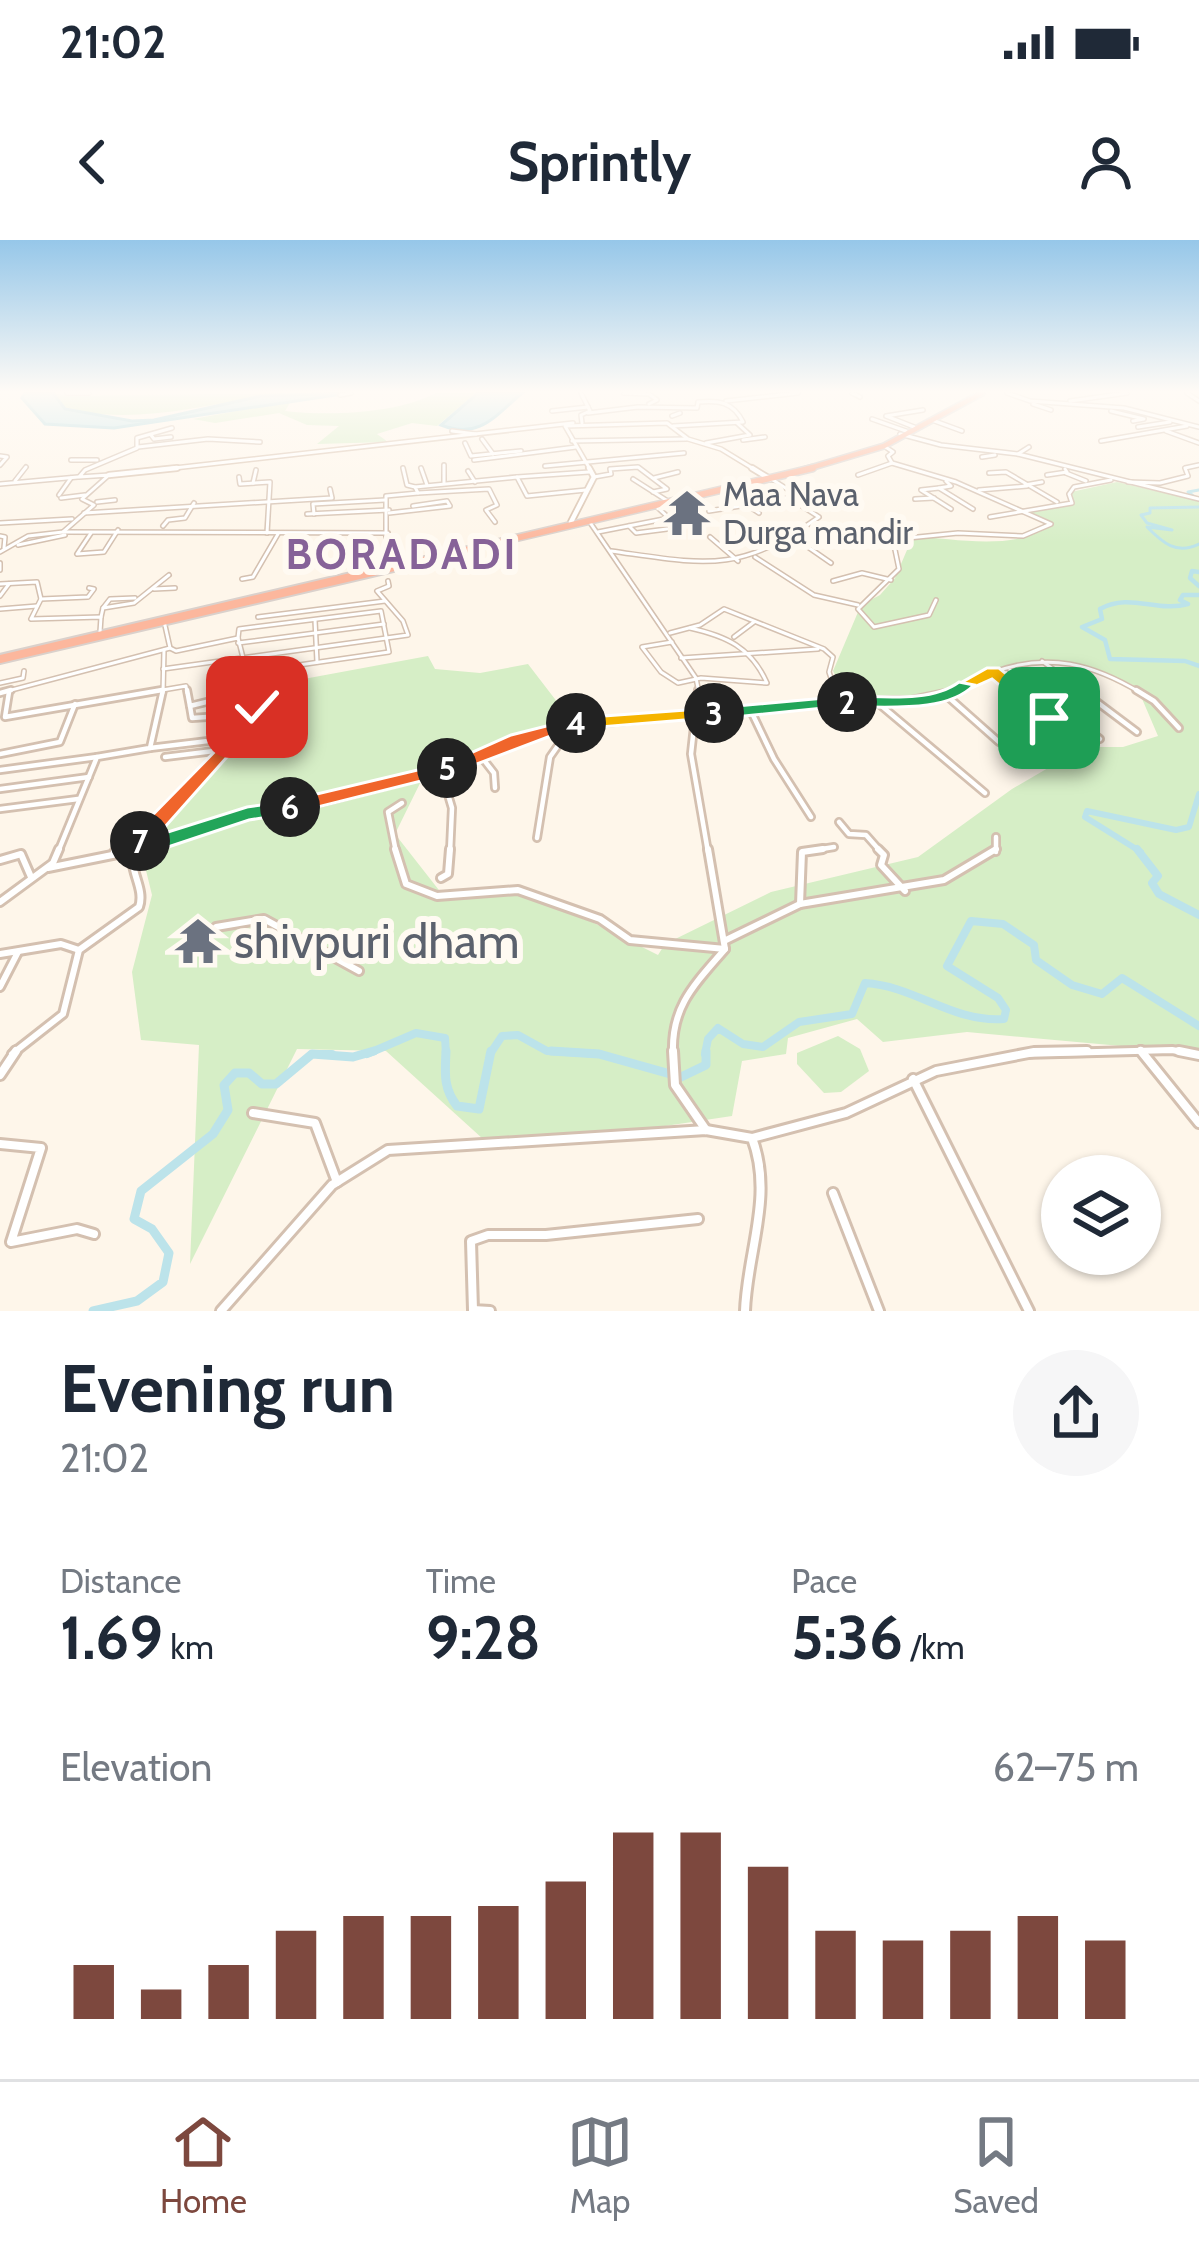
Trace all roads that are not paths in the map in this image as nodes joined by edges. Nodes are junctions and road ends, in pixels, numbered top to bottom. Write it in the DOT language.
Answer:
graph roads {
  1 [pos="138,443"];
  2 [pos="173,443"];
  3 [pos="426,443"];
  4 [pos="465,443"];
  5 [pos="485,443"];
  6 [pos="597,443"];
  7 [pos="701,443"];
  8 [pos="747,443"];
  9 [pos="880,443"];
  10 [pos="888,443"];
  11 [pos="955,443"];
  12 [pos="574,444"];
  13 [pos="749,445"];
  14 [pos="884,446"];
  15 [pos="138,447"];
  16 [pos="1029,447"];
  17 [pos="984,450"];
  18 [pos="521,451"];
  19 [pos="684,453"];
  20 [pos="493,454"];
  21 [pos="1018,454"];
  22 [pos="0,456"];
  23 [pos="982,457"];
  24 [pos="70,460"];
  25 [pos="103,460"];
  26 [pos="474,460"];
  27 [pos="587,463"];
  28 [pos="892,464"];
  29 [pos="0,465"];
  30 [pos="444,465"];
  31 [pos="1199,465"];
  32 [pos="26,466"];
  33 [pos="545,466"];
  34 [pos="403,468"];
  35 [pos="421,468"];
  36 [pos="256,470"];
  37 [pos="1065,470"];
  38 [pos="468,471"];
  39 [pos="678,472"];
  40 [pos="569,473"];
  41 [pos="989,473"];
  42 [pos="593,474"];
  43 [pos="109,475"];
  44 [pos="611,475"];
  45 [pos="857,475"];
  46 [pos="1047,475"];
  47 [pos="79,477"];
  48 [pos="239,477"];
  49 [pos="517,477"];
  50 [pos="71,478"];
  51 [pos="654,478"];
  52 [pos="769,478"];
  53 [pos="633,479"];
  54 [pos="1112,480"];
  55 [pos="946,481"];
  56 [pos="1086,481"];
  57 [pos="253,482"];
  58 [pos="475,482"];
  59 [pos="575,482"];
  60 [pos="1042,482"];
  61 [pos="14,483"];
  62 [pos="616,483"];
  63 [pos="0,484"];
  64 [pos="444,484"];
  65 [pos="427,486"];
  66 [pos="1026,486"];
  67 [pos="939,488"];
  68 [pos="330,489"];
  69 [pos="417,490"];
  70 [pos="586,490"];
  71 [pos="976,490"];
  72 [pos="653,492"];
  73 [pos="85,495"];
  74 [pos="798,496"];
  75 [pos="182,497"];
  76 [pos="788,497"];
  77 [pos="934,498"];
  78 [pos="915,499"];
  79 [pos="1199,499"];
  80 [pos="115,500"];
  81 [pos="272,500"];
  82 [pos="385,500"];
  83 [pos="666,500"];
  84 [pos="94,502"];
  85 [pos="1057,502"];
  86 [pos="194,503"];
  87 [pos="179,504"];
  88 [pos="806,504"];
  89 [pos="747,505"];
  90 [pos="413,506"];
  91 [pos="656,506"];
  92 [pos="951,509"];
  93 [pos="973,509"];
  94 [pos="709,511"];
  95 [pos="389,512"];
  96 [pos="84,513"];
  97 [pos="759,513"];
  98 [pos="1027,514"];
  99 [pos="989,517"];
  100 [pos="73,519"];
  101 [pos="589,520"];
  102 [pos="495,521"];
  103 [pos="571,522"];
  104 [pos="0,523"];
  105 [pos="629,526"];
  106 [pos="163,527"];
  107 [pos="118,530"];
  108 [pos="667,530"];
  109 [pos="91,532"];
  110 [pos="598,532"];
  111 [pos="267,533"];
  112 [pos="388,533"];
  113 [pos="64,534"];
  114 [pos="278,534"];
  115 [pos="0,536"];
  116 [pos="792,536"];
  117 [pos="710,537"];
  118 [pos="2,550"];
  119 [pos="609,550"];
  120 [pos="753,556"];
  121 [pos="738,561"];
  122 [pos="831,563"];
  123 [pos="386,565"];
  124 [pos="169,574"];
  125 [pos="242,579"];
  126 [pos="892,580"];
  127 [pos="388,581"];
  128 [pos="832,581"];
  129 [pos="0,584"];
  130 [pos="9,584"];
  131 [pos="89,588"];
  132 [pos="175,588"];
  133 [pos="154,589"];
  134 [pos="0,596"];
  135 [pos="41,599"];
  136 [pos="936,600"];
  137 [pos="385,602"];
  138 [pos="858,605"];
  139 [pos="37,606"];
  140 [pos="0,609"];
  141 [pos="101,616"];
  142 [pos="258,617"];
  143 [pos="163,619"];
  144 [pos="315,620"];
  145 [pos="758,622"];
  146 [pos="384,624"];
  147 [pos="690,628"];
  148 [pos="100,632"];
  149 [pos="315,633"];
  150 [pos="670,633"];
  151 [pos="734,637"];
  152 [pos="386,639"];
  153 [pos="238,640"];
  154 [pos="672,642"];
  155 [pos="316,648"];
  156 [pos="820,648"];
  157 [pos="167,649"];
  158 [pos="750,654"];
  159 [pos="0,657"];
  160 [pos="242,658"];
  161 [pos="681,658"];
  162 [pos="1042,661"];
  163 [pos="317,663"];
  164 [pos="1008,668"];
  165 [pos="163,669"];
  166 [pos="24,670"];
  167 [pos="993,672"];
  168 [pos="244,673"];
  169 [pos="696,678"];
  170 [pos="0,683"];
  171 [pos="163,691"];
  172 [pos="250,691"];
  173 [pos="9,692"];
  174 [pos="0,693"];
  175 [pos="946,695"];
  176 [pos="838,701"];
  177 [pos="878,703"];
  178 [pos="75,704"];
  179 [pos="190,706"];
  180 [pos="751,711"];
  181 [pos="253,714"];
  182 [pos="693,715"];
  183 [pos="573,724"];
  184 [pos="1179,728"];
  185 [pos="1137,732"];
  186 [pos="1070,734"];
  187 [pos="233,738"];
  188 [pos="1100,739"];
  189 [pos="999,742"];
  190 [pos="150,748"];
  191 [pos="222,750"];
  192 [pos="0,754"];
  193 [pos="480,755"];
  194 [pos="97,757"];
  195 [pos="165,757"];
  196 [pos="0,770"];
  197 [pos="441,771"];
  198 [pos="89,777"];
  199 [pos="496,788"];
  200 [pos="0,789"];
  201 [pos="985,793"];
  202 [pos="80,798"];
  203 [pos="402,803"];
  204 [pos="0,809"];
  205 [pos="812,817"];
  206 [pos="839,822"];
  207 [pos="537,838"];
  208 [pos="996,838"];
  209 [pos="834,848"];
  210 [pos="132,852"];
  211 [pos="0,860"];
  212 [pos="48,868"];
  213 [pos="31,877"];
  214 [pos="441,878"];
  215 [pos="904,891"];
  216 [pos="0,902"];
  217 [pos="800,904"];
  218 [pos="216,927"];
  219 [pos="724,945"];
  220 [pos="80,950"];
  221 [pos="18,952"];
  222 [pos="0,953"];
  223 [pos="359,971"];
  224 [pos="0,987"];
  225 [pos="1140,1050"];
  226 [pos="1199,1055"];
  227 [pos="0,1075"];
  228 [pos="913,1078"];
  229 [pos="254,1113"];
  230 [pos="1199,1123"];
  231 [pos="706,1130"];
  232 [pos="752,1138"];
  233 [pos="0,1144"];
  234 [pos="337,1182"];
  235 [pos="833,1193"];
  236 [pos="698,1219"];
  237 [pos="94,1234"];
  238 [pos="221,1311"];
  239 [pos="490,1311"];
  240 [pos="745,1311"];
  241 [pos="879,1311"];
  242 [pos="1029,1311"];
  1 -- 15 [label="street"];
  2 -- 15 [label="street"];
  3 -- 43 [label="main road"];
  4 -- 20 [label="street"];
  5 -- 20 [label="street"];
  6 -- 12 [label="street"];
  7 -- 52 [label="main road"];
  8 -- 13 [label="street"];
  9 -- 52 [label="highway"];
  10 -- 14 [label="highway"];
  11 -- 17 [label="street"];
  12 -- 18 [label="street"];
  12 -- 27 [label="main road"];
  14 -- 28 [label="street"];
  14 -- 52 [label="highway"];
  15 -- 25 [label="street"];
  16 -- 21 [label="street"];
  17 -- 21 [label="street"];
  17 -- 23 [label="street"];
  18 -- 20 [label="street"];
  18 -- 26 [label="street"];
  19 -- 27 [label="street"];
  21 -- 37 [label="street"];
  22 -- 29 [label="street"];
  24 -- 25 [label="street"];
  25 -- 47 [label="street"];
  27 -- 33 [label="street"];
  27 -- 42 [label="main road"];
  28 -- 45 [label="street"];
  28 -- 55 [label="street"];
  30 -- 64 [label="street"];
  31 -- 54 [label="street"];
  32 -- 61 [label="street"];
  34 -- 69 [label="street"];
  35 -- 65 [label="street"];
  36 -- 57 [label="street"];
  37 -- 46 [label="street"];
  37 -- 54 [label="street"];
  37 -- 56 [label="street"];
  38 -- 58 [label="street"];
  39 -- 51 [label="street"];
  40 -- 42 [label="street"];
  40 -- 49 [label="street"];
  40 -- 59 [label="street"];
  41 -- 66 [label="street"];
  42 -- 44 [label="street"];
  42 -- 70 [label="main road"];
  43 -- 47 [label="street"];
  43 -- 73 [label="street"];
  44 -- 51 [label="street"];
  44 -- 62 [label="street"];
  47 -- 50 [label="street"];
  48 -- 57 [label="street"];
  49 -- 58 [label="street"];
  49 -- 70 [label="street"];
  50 -- 61 [label="street"];
  50 -- 73 [label="street"];
  51 -- 72 [label="street"];
  52 -- 74 [label="street"];
  52 -- 83 [label="highway"];
  52 -- 91 [label="highway"];
  53 -- 72 [label="street"];
  54 -- 79 [label="street"];
  54 -- 85 [label="street"];
  55 -- 67 [label="street"];
  55 -- 71 [label="street"];
  57 -- 81 [label="street"];
  58 -- 64 [label="street"];
  60 -- 66 [label="street"];
  61 -- 63 [label="street"];
  64 -- 65 [label="street"];
  65 -- 69 [label="street"];
  66 -- 71 [label="street"];
  66 -- 85 [label="street"];
  67 -- 77 [label="street"];
  67 -- 93 [label="street"];
  68 -- 81 [label="street"];
  69 -- 82 [label="street"];
  69 -- 102 [label="street"];
  70 -- 103 [label="main road"];
  71 -- 98 [label="street"];
  72 -- 83 [label="street"];
  73 -- 84 [label="street"];
  74 -- 76 [label="street"];
  74 -- 88 [label="street"];
  75 -- 87 [label="street"];
  76 -- 89 [label="street"];
  76 -- 116 [label="street"];
  77 -- 78 [label="street"];
  77 -- 92 [label="street"];
  80 -- 84 [label="street"];
  81 -- 86 [label="street"];
  81 -- 111 [label="street"];
  82 -- 95 [label="street"];
  82 -- 95 [label="street"];
  83 -- 103 [label="highway"];
  84 -- 96 [label="street"];
  85 -- 98 [label="street"];
  86 -- 87 [label="street"];
  86 -- 106 [label="street"];
  87 -- 96 [label="street"];
  89 -- 94 [label="street"];
  89 -- 97 [label="street"];
  90 -- 95 [label="street"];
  91 -- 101 [label="highway"];
  91 -- 105 [label="street"];
  95 -- 112 [label="street"];
  96 -- 100 [label="street"];
  98 -- 99 [label="street"];
  98 -- 126 [label="street"];
  100 -- 104 [label="street"];
  100 -- 113 [label="street"];
  101 -- 110 [label="street"];
  101 -- 143 [label="highway"];
  103 -- 123 [label="highway"];
  105 -- 108 [label="street"];
  105 -- 110 [label="street"];
  106 -- 107 [label="street"];
  106 -- 111 [label="street"];
  107 -- 109 [label="street"];
  107 -- 109 [label="street"];
  109 -- 113 [label="street"];
  110 -- 119 [label="street"];
  111 -- 114 [label="street"];
  112 -- 114 [label="street"];
  112 -- 123 [label="street"];
  113 -- 118 [label="street"];
  114 -- 125 [label="street"];
  115 -- 118 [label="street"];
  116 -- 120 [label="street"];
  116 -- 122 [label="street"];
  117 -- 121 [label="street"];
  119 -- 121 [label="street"];
  119 -- 150 [label="street"];
  120 -- 121 [label="street"];
  120 -- 138 [label="street"];
  123 -- 143 [label="highway"];
  124 -- 133 [label="street"];
  126 -- 128 [label="street"];
  126 -- 138 [label="street"];
  127 -- 137 [label="street"];
  129 -- 130 [label="street"];
  130 -- 134 [label="street"];
  130 -- 135 [label="street"];
  131 -- 135 [label="street"];
  132 -- 133 [label="street"];
  133 -- 141 [label="street"];
  135 -- 139 [label="street"];
  136 -- 138 [label="street"];
  137 -- 142 [label="street"];
  137 -- 152 [label="street"];
  139 -- 140 [label="street"];
  139 -- 141 [label="street"];
  141 -- 148 [label="street"];
  143 -- 148 [label="highway"];
  143 -- 157 [label="street"];
  143 -- 159 [label="highway"];
  144 -- 146 [label="street"];
  144 -- 149 [label="street"];
  144 -- 153 [label="street"];
  145 -- 147 [label="street"];
  145 -- 151 [label="street"];
  145 -- 156 [label="street"];
  146 -- 149 [label="street"];
  146 -- 152 [label="street"];
  147 -- 150 [label="street"];
  147 -- 151 [label="street"];
  148 -- 159 [label="highway"];
  149 -- 153 [label="street"];
  149 -- 155 [label="street"];
  150 -- 154 [label="street"];
  151 -- 158 [label="street"];
  152 -- 155 [label="street"];
  152 -- 163 [label="street"];
  153 -- 157 [label="street"];
  153 -- 160 [label="street"];
  154 -- 161 [label="street"];
  154 -- 169 [label="street"];
  155 -- 160 [label="street"];
  155 -- 163 [label="street"];
  156 -- 158 [label="street"];
  156 -- 176 [label="street"];
  157 -- 165 [label="street"];
  157 -- 173 [label="street"];
  158 -- 161 [label="street"];
  158 -- 169 [label="street"];
  160 -- 165 [label="street"];
  160 -- 168 [label="street"];
  161 -- 169 [label="street"];
  162 -- 164 [label="street"];
  162 -- 184 [label="street"];
  162 -- 185 [label="street"];
  163 -- 168 [label="street"];
  164 -- 167 [label="street"];
  164 -- 188 [label="street"];
  165 -- 171 [label="street"];
  166 -- 170 [label="street"];
  167 -- 175 [label="street"];
  167 -- 186 [label="street"];
  168 -- 172 [label="street"];
  169 -- 182 [label="street"];
  171 -- 178 [label="street"];
  171 -- 179 [label="street"];
  171 -- 190 [label="street"];
  172 -- 179 [label="street"];
  172 -- 181 [label="street"];
  173 -- 174 [label="street"];
  173 -- 178 [label="street"];
  175 -- 177 [label="street"];
  175 -- 189 [label="street"];
  176 -- 177 [label="street"];
  176 -- 180 [label="street"];
  177 -- 201 [label="street"];
  178 -- 192 [label="street"];
  179 -- 181 [label="street"];
  180 -- 182 [label="street"];
  180 -- 205 [label="street"];
  181 -- 187 [label="street"];
  182 -- 183 [label="street"];
  182 -- 219 [label="street"];
  183 -- 193 [label="street"];
  183 -- 207 [label="street"];
  187 -- 190 [label="street"];
  187 -- 191 [label="street"];
  190 -- 194 [label="street"];
  191 -- 195 [label="street"];
  191 -- 210 [label="street"];
  193 -- 197 [label="street"];
  193 -- 199 [label="street"];
  194 -- 196 [label="street"];
  194 -- 198 [label="street"];
  197 -- 210 [label="street"];
  197 -- 214 [label="street"];
  198 -- 200 [label="street"];
  198 -- 202 [label="street"];
  202 -- 204 [label="street"];
  202 -- 212 [label="street"];
  203 -- 219 [label="street"];
  206 -- 215 [label="street"];
  208 -- 215 [label="street"];
  209 -- 217 [label="street"];
  210 -- 212 [label="street"];
  210 -- 220 [label="street"];
  211 -- 213 [label="street"];
  212 -- 213 [label="street"];
  213 -- 216 [label="street"];
  215 -- 217 [label="street"];
  217 -- 219 [label="street"];
  218 -- 223 [label="street"];
  219 -- 231 [label="street"];
  220 -- 221 [label="street"];
  220 -- 227 [label="street"];
  221 -- 222 [label="street"];
  221 -- 224 [label="street"];
  225 -- 226 [label="street"];
  225 -- 228 [label="street"];
  225 -- 230 [label="street"];
  228 -- 232 [label="street"];
  228 -- 242 [label="street"];
  229 -- 234 [label="street"];
  231 -- 232 [label="street"];
  231 -- 234 [label="street"];
  232 -- 240 [label="street"];
  233 -- 237 [label="street"];
  234 -- 238 [label="street"];
  235 -- 241 [label="street"];
  236 -- 239 [label="street"];
}
